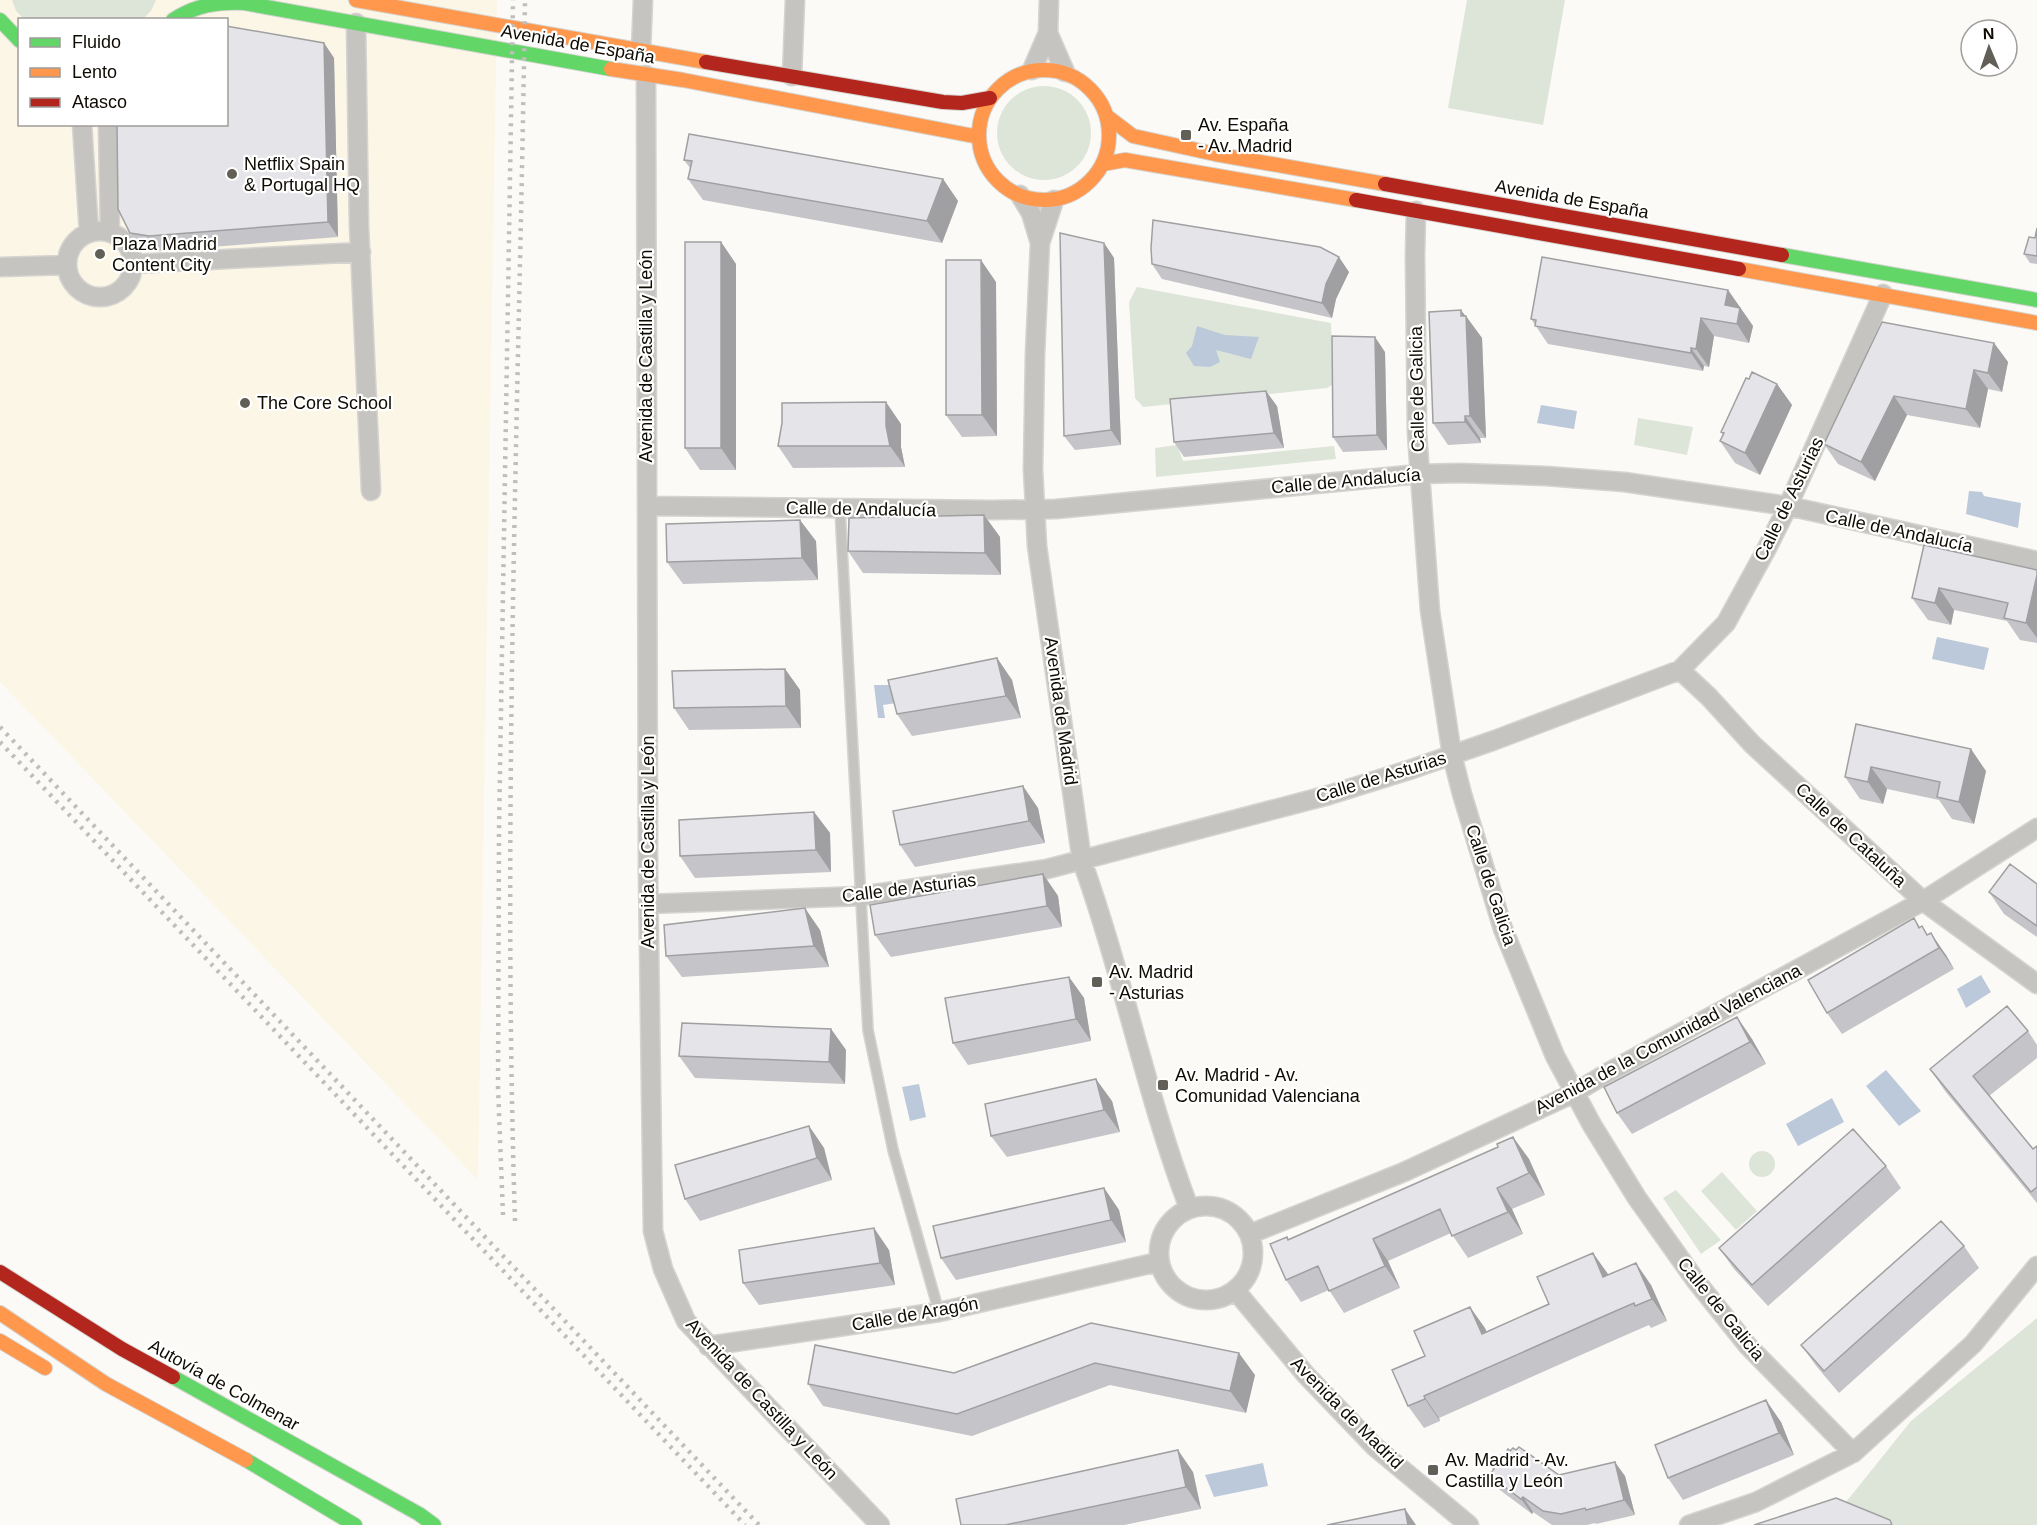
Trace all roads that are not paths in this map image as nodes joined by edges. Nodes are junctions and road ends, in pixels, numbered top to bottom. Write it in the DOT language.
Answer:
graph roads {
  1 [pos="181,0"];
  2 [pos="356,0"];
  3 [pos="643,0"];
  4 [pos="795,0"];
  5 [pos="1049,0"];
  6 [pos="173,18"];
  7 [pos="175,18"];
  8 [pos="0,20"];
  9 [pos="356,23"];
  10 [pos="1048,33"];
  11 [pos="18,39"];
  12 [pos="641,50"];
  13 [pos="1032,70"];
  14 [pos="1065,72"];
  15 [pos="646,75"];
  16 [pos="792,76"];
  17 [pos="990,98"];
  18 [pos="1108,117"];
  19 [pos="82,126"];
  20 [pos="108,126"];
  21 [pos="979,137"];
  22 [pos="1103,164"];
  23 [pos="1020,195"];
  24 [pos="1054,200"];
  25 [pos="1416,211"];
  26 [pos="89,232"];
  27 [pos="110,232"];
  28 [pos="1040,243"];
  29 [pos="361,252"];
  30 [pos="133,264"];
  31 [pos="67,265"];
  32 [pos="0,267"];
  33 [pos="1883,294"];
  34 [pos="2037,300"];
  35 [pos="2037,323"];
  36 [pos="1419,474"];
  37 [pos="371,490"];
  38 [pos="648,506"];
  39 [pos="1788,506"];
  40 [pos="840,508"];
  41 [pos="1035,510"];
  42 [pos="2037,561"];
  43 [pos="1680,670"];
  44 [pos="1452,755"];
  45 [pos="2037,828"];
  46 [pos="1082,861"];
  47 [pos="861,897"];
  48 [pos="1923,901"];
  49 [pos="649,904"];
  50 [pos="2037,984"];
  51 [pos="1574,1093"];
  52 [pos="1189,1208"];
  53 [pos="1250,1234"];
  54 [pos="1158,1263"];
  55 [pos="2037,1266"];
  56 [pos="24,1270"];
  57 [pos="0,1272"];
  58 [pos="1235,1290"];
  59 [pos="939,1312"];
  60 [pos="0,1313"];
  61 [pos="0,1341"];
  62 [pos="708,1346"];
  63 [pos="122,1349"];
  64 [pos="62,1378"];
  65 [pos="1853,1453"];
  66 [pos="355,1525"];
  67 [pos="434,1525"];
  68 [pos="880,1525"];
  69 [pos="1469,1525"];
  70 [pos="1689,1525"];
  1 -- 6 [label="main road"];
  2 -- 12 [label="main road, Avenida de España"];
  3 -- 12 [label="street"];
  4 -- 16 [label="street"];
  5 -- 10 [label="street"];
  7 -- 9 [label="main road, Avenida de España"];
  8 -- 11 [label="main road"];
  9 -- 15 [label="main road, Avenida de España"];
  9 -- 29 [label="street"];
  10 -- 13 [label="street"];
  10 -- 14 [label="street"];
  12 -- 16 [label="main road, Avenida de España"];
  13 -- 14 [label="main road"];
  13 -- 17 [label="main road"];
  14 -- 18 [label="main road"];
  15 -- 21 [label="main road, Avenida de España"];
  15 -- 38 [label="street, Avenida de Castilla y León"];
  16 -- 17 [label="main road, Avenida de España"];
  17 -- 21 [label="main road"];
  18 -- 22 [label="main road"];
  18 -- 34 [label="main road, Avenida de España"];
  19 -- 26 [label="street"];
  20 -- 27 [label="street"];
  21 -- 23 [label="main road"];
  22 -- 24 [label="main road"];
  22 -- 25 [label="main road"];
  23 -- 24 [label="main road"];
  23 -- 28 [label="street"];
  24 -- 28 [label="street, Avenida de Madrid"];
  25 -- 33 [label="main road"];
  25 -- 36 [label="street, Calle de Galicia"];
  26 -- 27 [label="street"];
  26 -- 31 [label="street"];
  27 -- 30 [label="street"];
  28 -- 41 [label="street, Avenida de Madrid"];
  29 -- 30 [label="street"];
  29 -- 37 [label="street"];
  30 -- 31 [label="street"];
  31 -- 32 [label="street"];
  33 -- 35 [label="main road"];
  33 -- 39 [label="street, Calle de Asturias"];
  36 -- 39 [label="street, Calle de Andalucía"];
  36 -- 41 [label="street, Calle de Andalucía"];
  36 -- 44 [label="street, Calle de Galicia"];
  38 -- 40 [label="street, Calle de Andalucía"];
  38 -- 49 [label="street, Avenida de Castilla y León"];
  39 -- 42 [label="street, Calle de Andalucía"];
  39 -- 43 [label="street, Calle de Asturias"];
  40 -- 41 [label="street, Calle de Andalucía"];
  40 -- 47 [label="lane"];
  41 -- 46 [label="street, Avenida de Madrid"];
  43 -- 44 [label="street, Calle de Asturias"];
  43 -- 48 [label="street, Calle de Cataluña"];
  44 -- 46 [label="street, Calle de Asturias"];
  44 -- 51 [label="street, Calle de Galicia"];
  45 -- 48 [label="street, Avenida de la Comunidad Valenciana"];
  46 -- 47 [label="street, Calle de Asturias"];
  46 -- 52 [label="street, Avenida de Madrid"];
  47 -- 49 [label="street, Calle de Asturias"];
  47 -- 59 [label="lane"];
  48 -- 50 [label="street, Calle de Cataluña"];
  48 -- 51 [label="street, Avenida de la Comunidad Valenciana"];
  49 -- 62 [label="street, Avenida de Castilla y León"];
  51 -- 53 [label="street, Avenida de la Comunidad Valenciana"];
  51 -- 65 [label="street, Calle de Galicia"];
  52 -- 53 [label="street"];
  52 -- 54 [label="street"];
  53 -- 58 [label="street"];
  54 -- 58 [label="street"];
  54 -- 59 [label="street, Calle de Aragón"];
  55 -- 65 [label="street"];
  56 -- 63 [label="main road"];
  57 -- 63 [label="main road, Autovía de Colmenar"];
  58 -- 69 [label="street, Avenida de Madrid"];
  59 -- 62 [label="street, Calle de Aragón"];
  60 -- 66 [label="main road"];
  61 -- 64 [label="main road"];
  62 -- 68 [label="street, Avenida de Castilla y León"];
  63 -- 67 [label="main road, Autovía de Colmenar"];
  65 -- 70 [label="street"];
}
